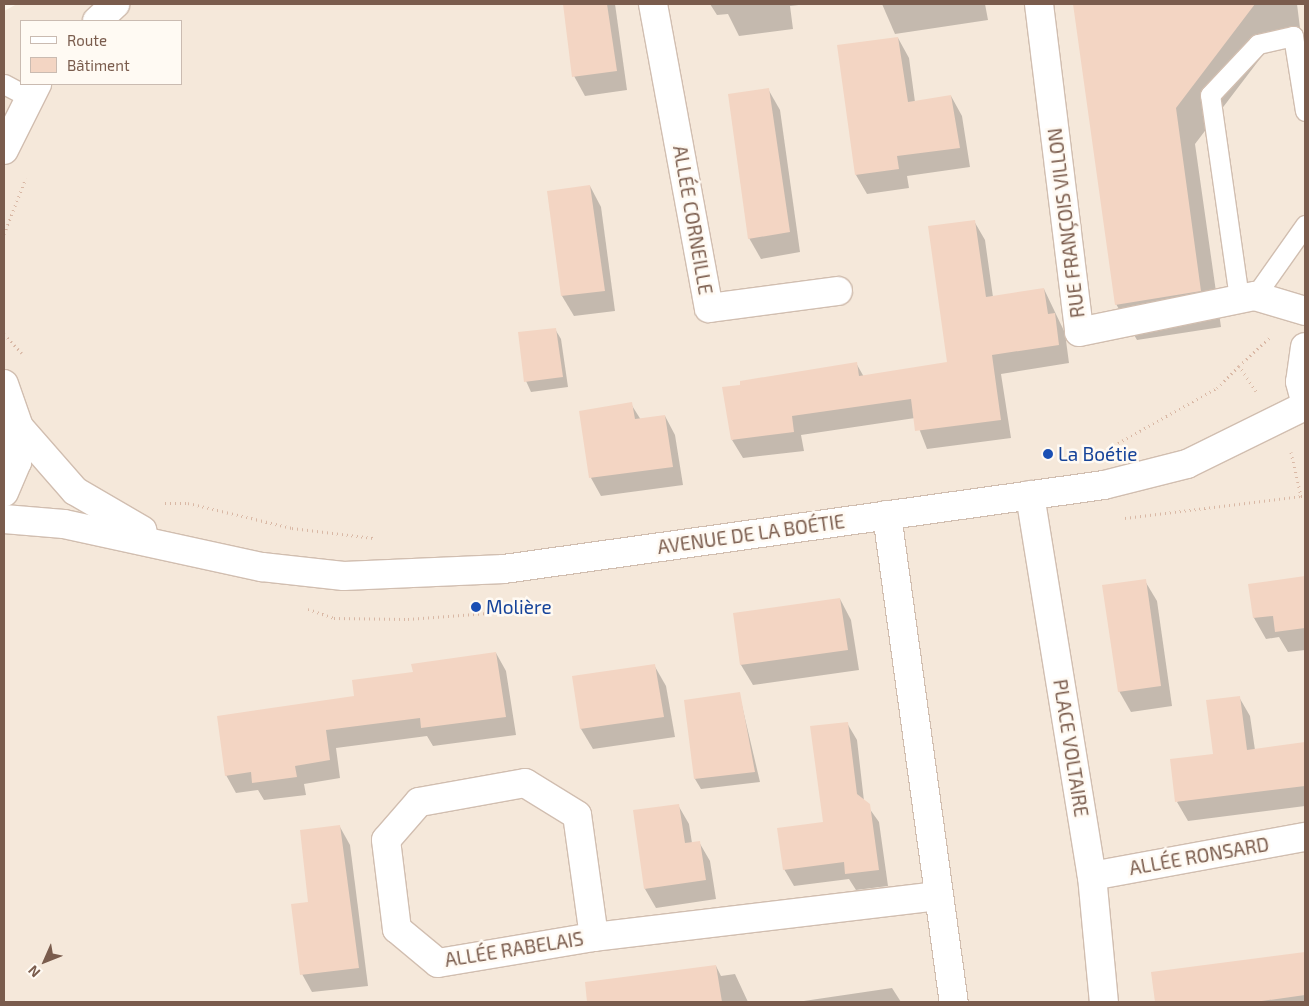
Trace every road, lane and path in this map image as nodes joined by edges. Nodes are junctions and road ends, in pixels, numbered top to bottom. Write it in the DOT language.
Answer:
graph roads {
  1 [pos="115,4"];
  2 [pos="653,4"];
  3 [pos="1039,4"];
  4 [pos="98,20"];
  5 [pos="23,88"];
  6 [pos="1305,111"];
  7 [pos="4,150"];
  8 [pos="1305,225"];
  9 [pos="838,291"];
  10 [pos="1247,297"];
  11 [pos="1305,311"];
  12 [pos="1305,347"];
  13 [pos="1239,366"];
  14 [pos="4,384"];
  15 [pos="1305,401"];
  16 [pos="1305,406"];
  17 [pos="19,427"];
  18 [pos="1112,446"];
  19 [pos="4,492"];
  20 [pos="1030,495"];
  21 [pos="155,503"];
  22 [pos="886,514"];
  23 [pos="4,519"];
  24 [pos="382,541"];
  25 [pos="182,548"];
  26 [pos="1305,836"];
  27 [pos="1092,876"];
  28 [pos="937,896"];
  29 [pos="594,937"];
  30 [pos="954,1002"];
  31 [pos="1104,1002"];
  1 -- 4 [label="street"];
  2 -- 9 [label="street, ALLÉE CORNEILLE"];
  3 -- 10 [label="street, RUE FRANÇOIS VILLON"];
  5 -- 7 [label="street"];
  6 -- 10 [label="lane"];
  8 -- 10 [label="lane"];
  10 -- 11 [label="street, RUE FRANÇOIS VILLON"];
  12 -- 15 [label="street"];
  13 -- 18 [label="path"];
  14 -- 17 [label="street"];
  16 -- 20 [label="street, AVENUE DE LA BOÉTIE"];
  17 -- 19 [label="street"];
  17 -- 25 [label="street, AVENUE DE LA BOÉTIE"];
  20 -- 22 [label="street, AVENUE DE LA BOÉTIE"];
  20 -- 27 [label="street, PLACE VOLTAIRE"];
  21 -- 24 [label="path"];
  22 -- 25 [label="street, AVENUE DE LA BOÉTIE"];
  22 -- 28 [label="street"];
  23 -- 25 [label="street, AVENUE DE LA BOÉTIE"];
  26 -- 27 [label="street, ALLÉE RONSARD"];
  27 -- 31 [label="street, PLACE VOLTAIRE"];
  28 -- 29 [label="street, ALLÉE RABELAIS"];
  28 -- 30 [label="street"];
  29 -- 29 [label="street, ALLÉE RABELAIS"];
}
